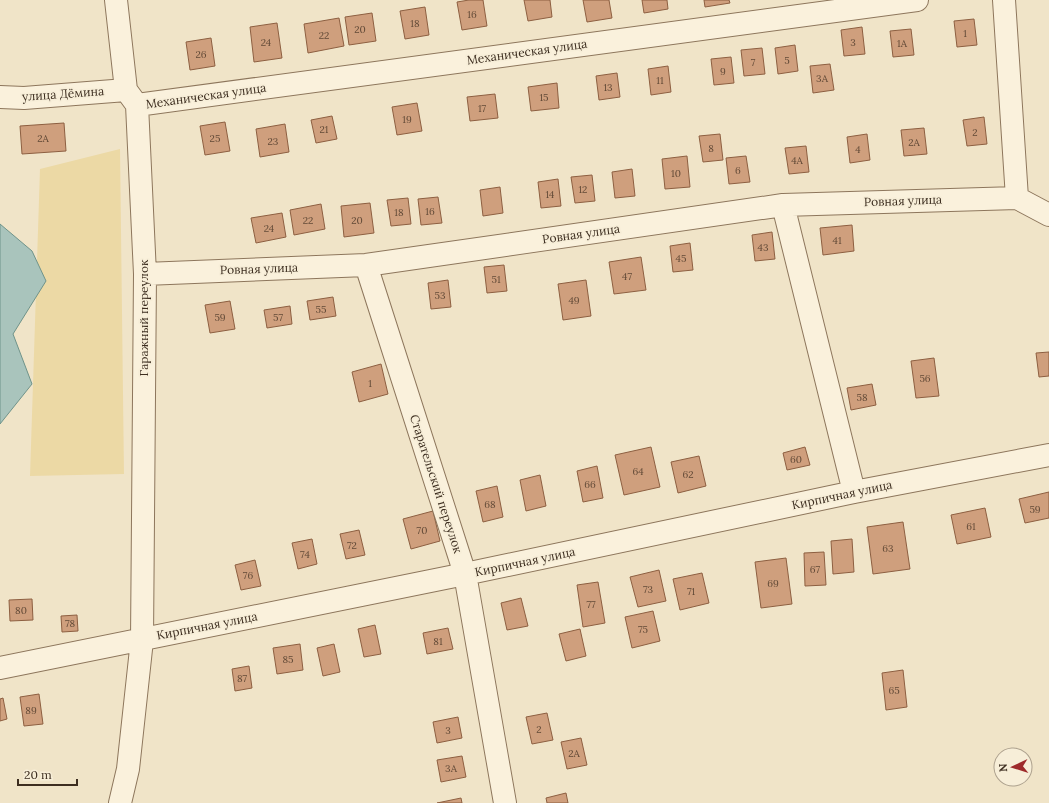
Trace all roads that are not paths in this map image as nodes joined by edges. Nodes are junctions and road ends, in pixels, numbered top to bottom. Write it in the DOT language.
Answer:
graph roads {
  1 [pos="116,0"];
  2 [pos="917,0"];
  3 [pos="1004,0"];
  4 [pos="0,97"];
  5 [pos="132,97"];
  6 [pos="1017,198"];
  7 [pos="783,205"];
  8 [pos="1049,215"];
  9 [pos="366,265"];
  10 [pos="145,274"];
  11 [pos="1049,455"];
  12 [pos="854,492"];
  13 [pos="466,574"];
  14 [pos="142,640"];
  15 [pos="0,668"];
  16 [pos="120,803"];
  17 [pos="505,803"];
  1 -- 5 [label="street, Гаражный переулок"];
  2 -- 5 [label="street, Механическая улица"];
  3 -- 6 [label="street"];
  4 -- 5 [label="street, улица Дёмина"];
  5 -- 10 [label="street, Гаражный переулок"];
  6 -- 7 [label="street, Ровная улица"];
  6 -- 8 [label="street"];
  7 -- 9 [label="street, Ровная улица"];
  7 -- 12 [label="street"];
  9 -- 10 [label="street, Ровная улица"];
  9 -- 13 [label="street, Старательский переулок"];
  10 -- 14 [label="street, Гаражный переулок"];
  11 -- 12 [label="street, Кирпичная улица"];
  12 -- 13 [label="street, Кирпичная улица"];
  13 -- 14 [label="street, Кирпичная улица"];
  13 -- 17 [label="street, Старательский переулок"];
  14 -- 15 [label="street, Кирпичная улица"];
  14 -- 16 [label="street, Гаражный переулок"];
}
